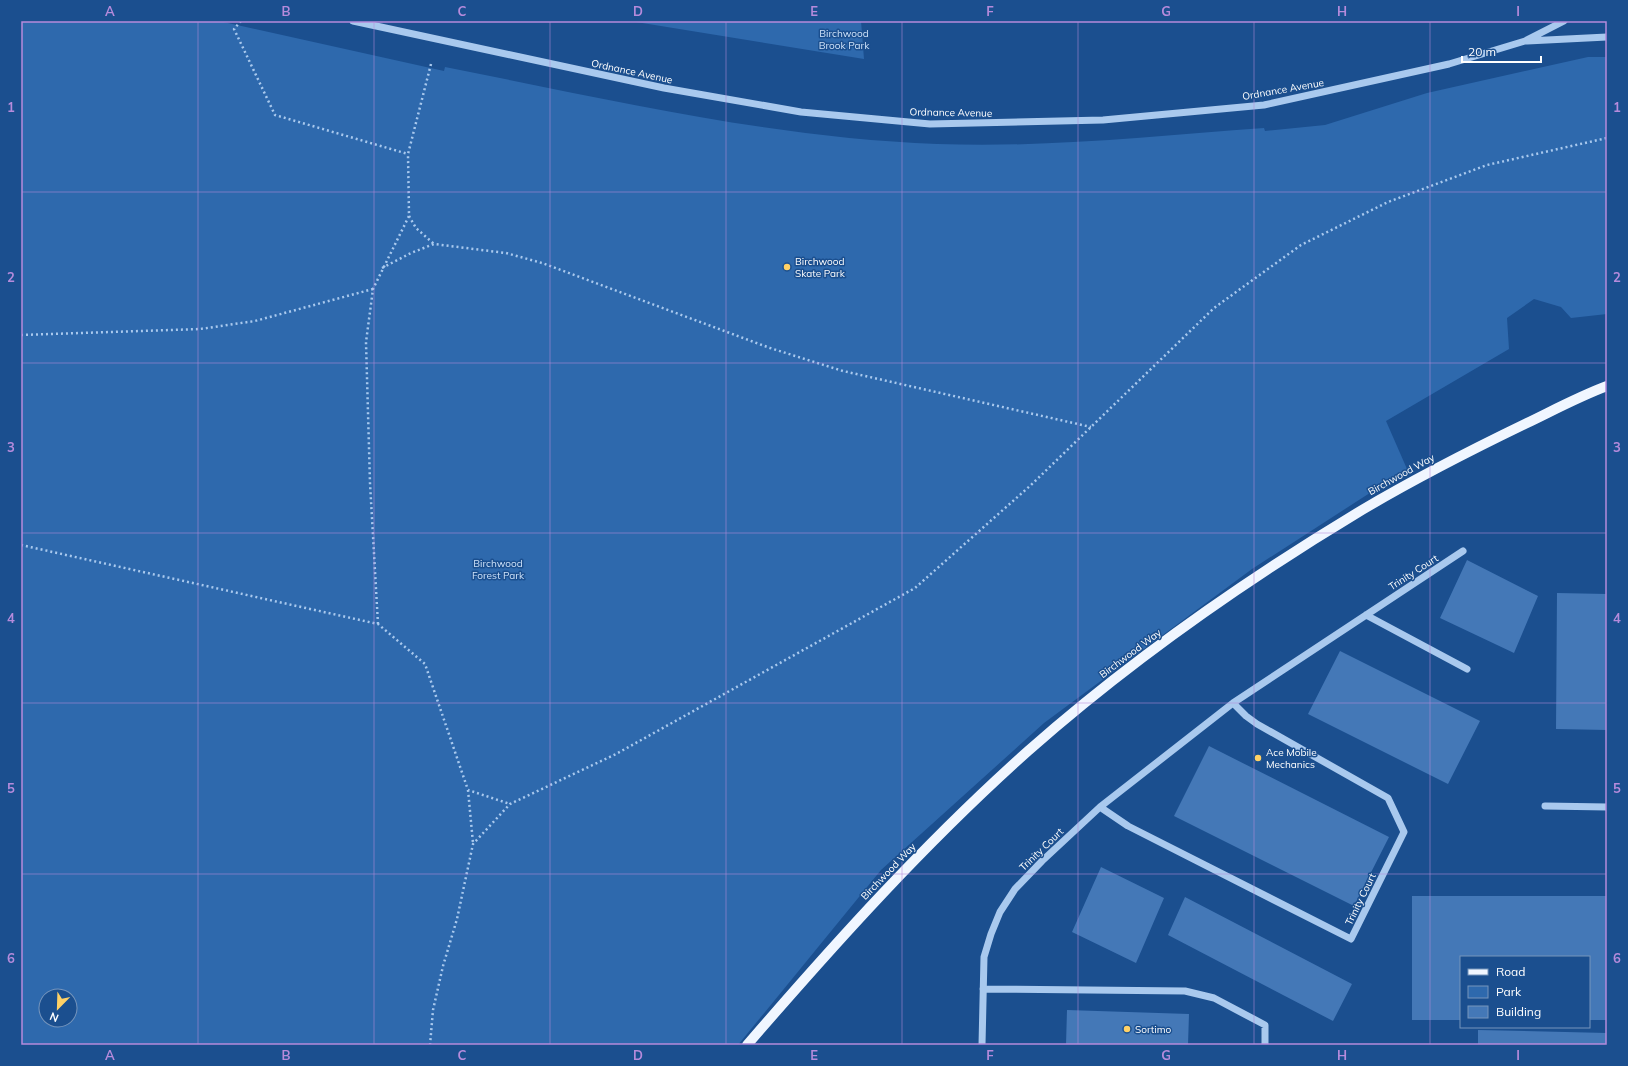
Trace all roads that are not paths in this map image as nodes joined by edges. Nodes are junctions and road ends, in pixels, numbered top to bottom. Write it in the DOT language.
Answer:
graph roads {
  1 [pos="353,21"];
  2 [pos="1564,21"];
  3 [pos="1607,37"];
  4 [pos="1524,41"];
  5 [pos="1607,386"];
  6 [pos="1463,551"];
  7 [pos="1366,615"];
  8 [pos="1467,669"];
  9 [pos="1233,703"];
  10 [pos="1545,806"];
  11 [pos="1100,807"];
  12 [pos="1607,807"];
  13 [pos="982,989"];
  14 [pos="747,1045"];
  15 [pos="982,1045"];
  16 [pos="1265,1045"];
  1 -- 4 [label="street, Ordnance Avenue"];
  2 -- 4 [label="street, Ordnance Avenue"];
  3 -- 4 [label="street, Ordnance Avenue"];
  5 -- 14 [label="main road, Birchwood Way"];
  6 -- 7 [label="street, Trinity Court"];
  7 -- 8 [label="street"];
  7 -- 9 [label="street, Trinity Court"];
  9 -- 11 [label="street, Trinity Court"];
  9 -- 11 [label="street, Trinity Court"];
  10 -- 12 [label="street"];
  11 -- 13 [label="street, Trinity Court"];
  13 -- 15 [label="street, Trinity Court"];
  13 -- 16 [label="street"];
}
